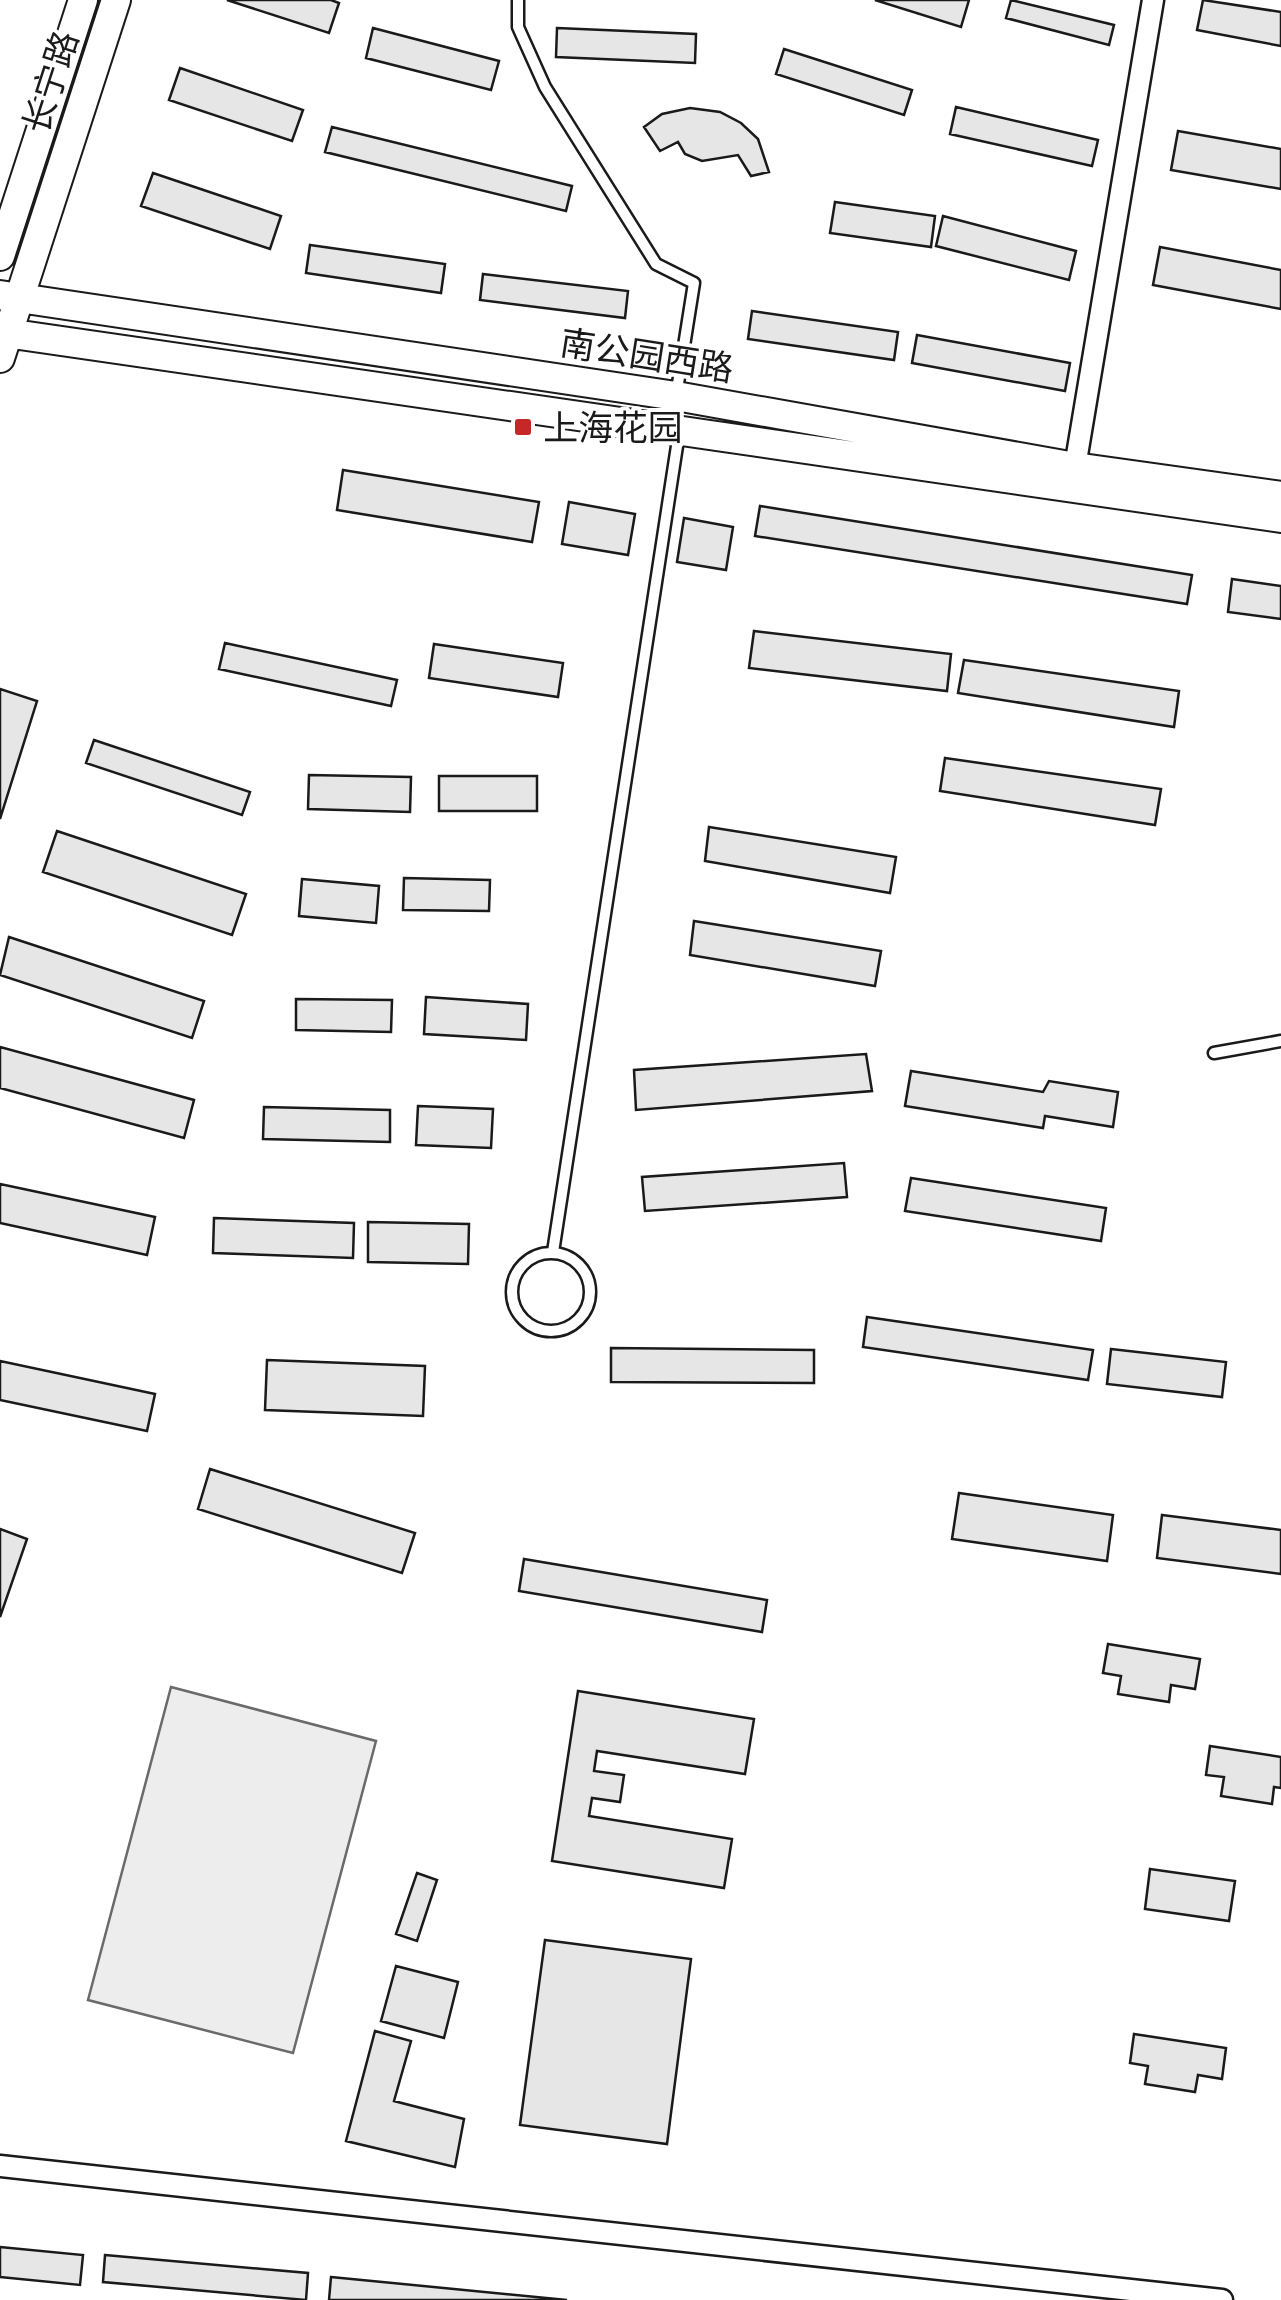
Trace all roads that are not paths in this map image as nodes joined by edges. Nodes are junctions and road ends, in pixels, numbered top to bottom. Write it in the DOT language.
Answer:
graph roads {
  1 [pos="83,0"];
  2 [pos="116,0"];
  3 [pos="518,0"];
  4 [pos="1154,0"];
  5 [pos="0,256"];
  6 [pos="10,296"];
  7 [pos="3,341"];
  8 [pos="676,396"];
  9 [pos="680,428"];
  10 [pos="1074,466"];
  11 [pos="1281,496"];
  12 [pos="1281,518"];
  13 [pos="1281,1041"];
  14 [pos="1214,1054"];
  15 [pos="553,1252"];
  16 [pos="0,2166"];
  17 [pos="1222,2300"];
  1 -- 5 [label="main road, 长宁路"];
  2 -- 6 [label="main road, 长宁路"];
  3 -- 8 [label="lane"];
  4 -- 10 [label="street"];
  6 -- 7 [label="main road, 长宁路"];
  6 -- 8 [label="main road, 南公园西路"];
  7 -- 9 [label="main road, 南公园西路"];
  8 -- 10 [label="main road, 南公园西路"];
  9 -- 12 [label="main road, 南公园西路"];
  9 -- 15 [label="lane"];
  10 -- 11 [label="main road, 南公园西路"];
  13 -- 14 [label="lane"];
  15 -- 15 [label="lane"];
  16 -- 17 [label="street"];
}
